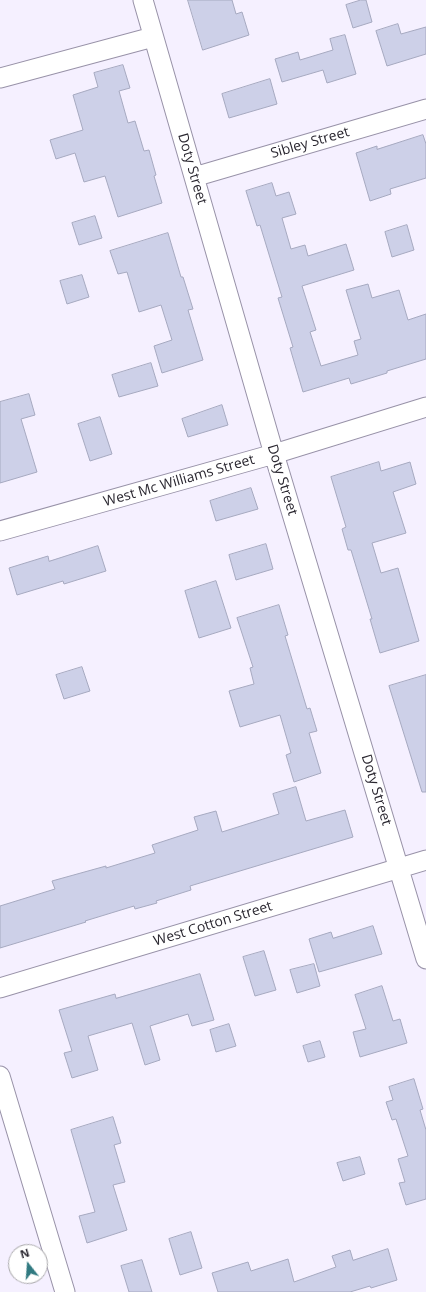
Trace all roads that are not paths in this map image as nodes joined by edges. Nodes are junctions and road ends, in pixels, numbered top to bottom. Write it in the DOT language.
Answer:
graph roads {
  1 [pos="143,0"];
  2 [pos="153,37"];
  3 [pos="0,78"];
  4 [pos="426,109"];
  5 [pos="194,177"];
  6 [pos="426,407"];
  7 [pos="274,454"];
  8 [pos="0,531"];
  9 [pos="426,860"];
  10 [pos="399,868"];
  11 [pos="426,959"];
  12 [pos="0,988"];
  13 [pos="0,1076"];
  14 [pos="65,1292"];
  1 -- 2 [label="street, Doty Street"];
  2 -- 3 [label="street"];
  2 -- 5 [label="street, Doty Street"];
  4 -- 5 [label="street, Sibley Street"];
  5 -- 7 [label="street, Doty Street"];
  6 -- 7 [label="street, West Mc Williams Street"];
  7 -- 8 [label="street, West Mc Williams Street"];
  7 -- 10 [label="street, Doty Street"];
  9 -- 10 [label="street, West Cotton Street"];
  10 -- 11 [label="street, Doty Street"];
  10 -- 12 [label="street, West Cotton Street"];
  13 -- 14 [label="street"];
}
